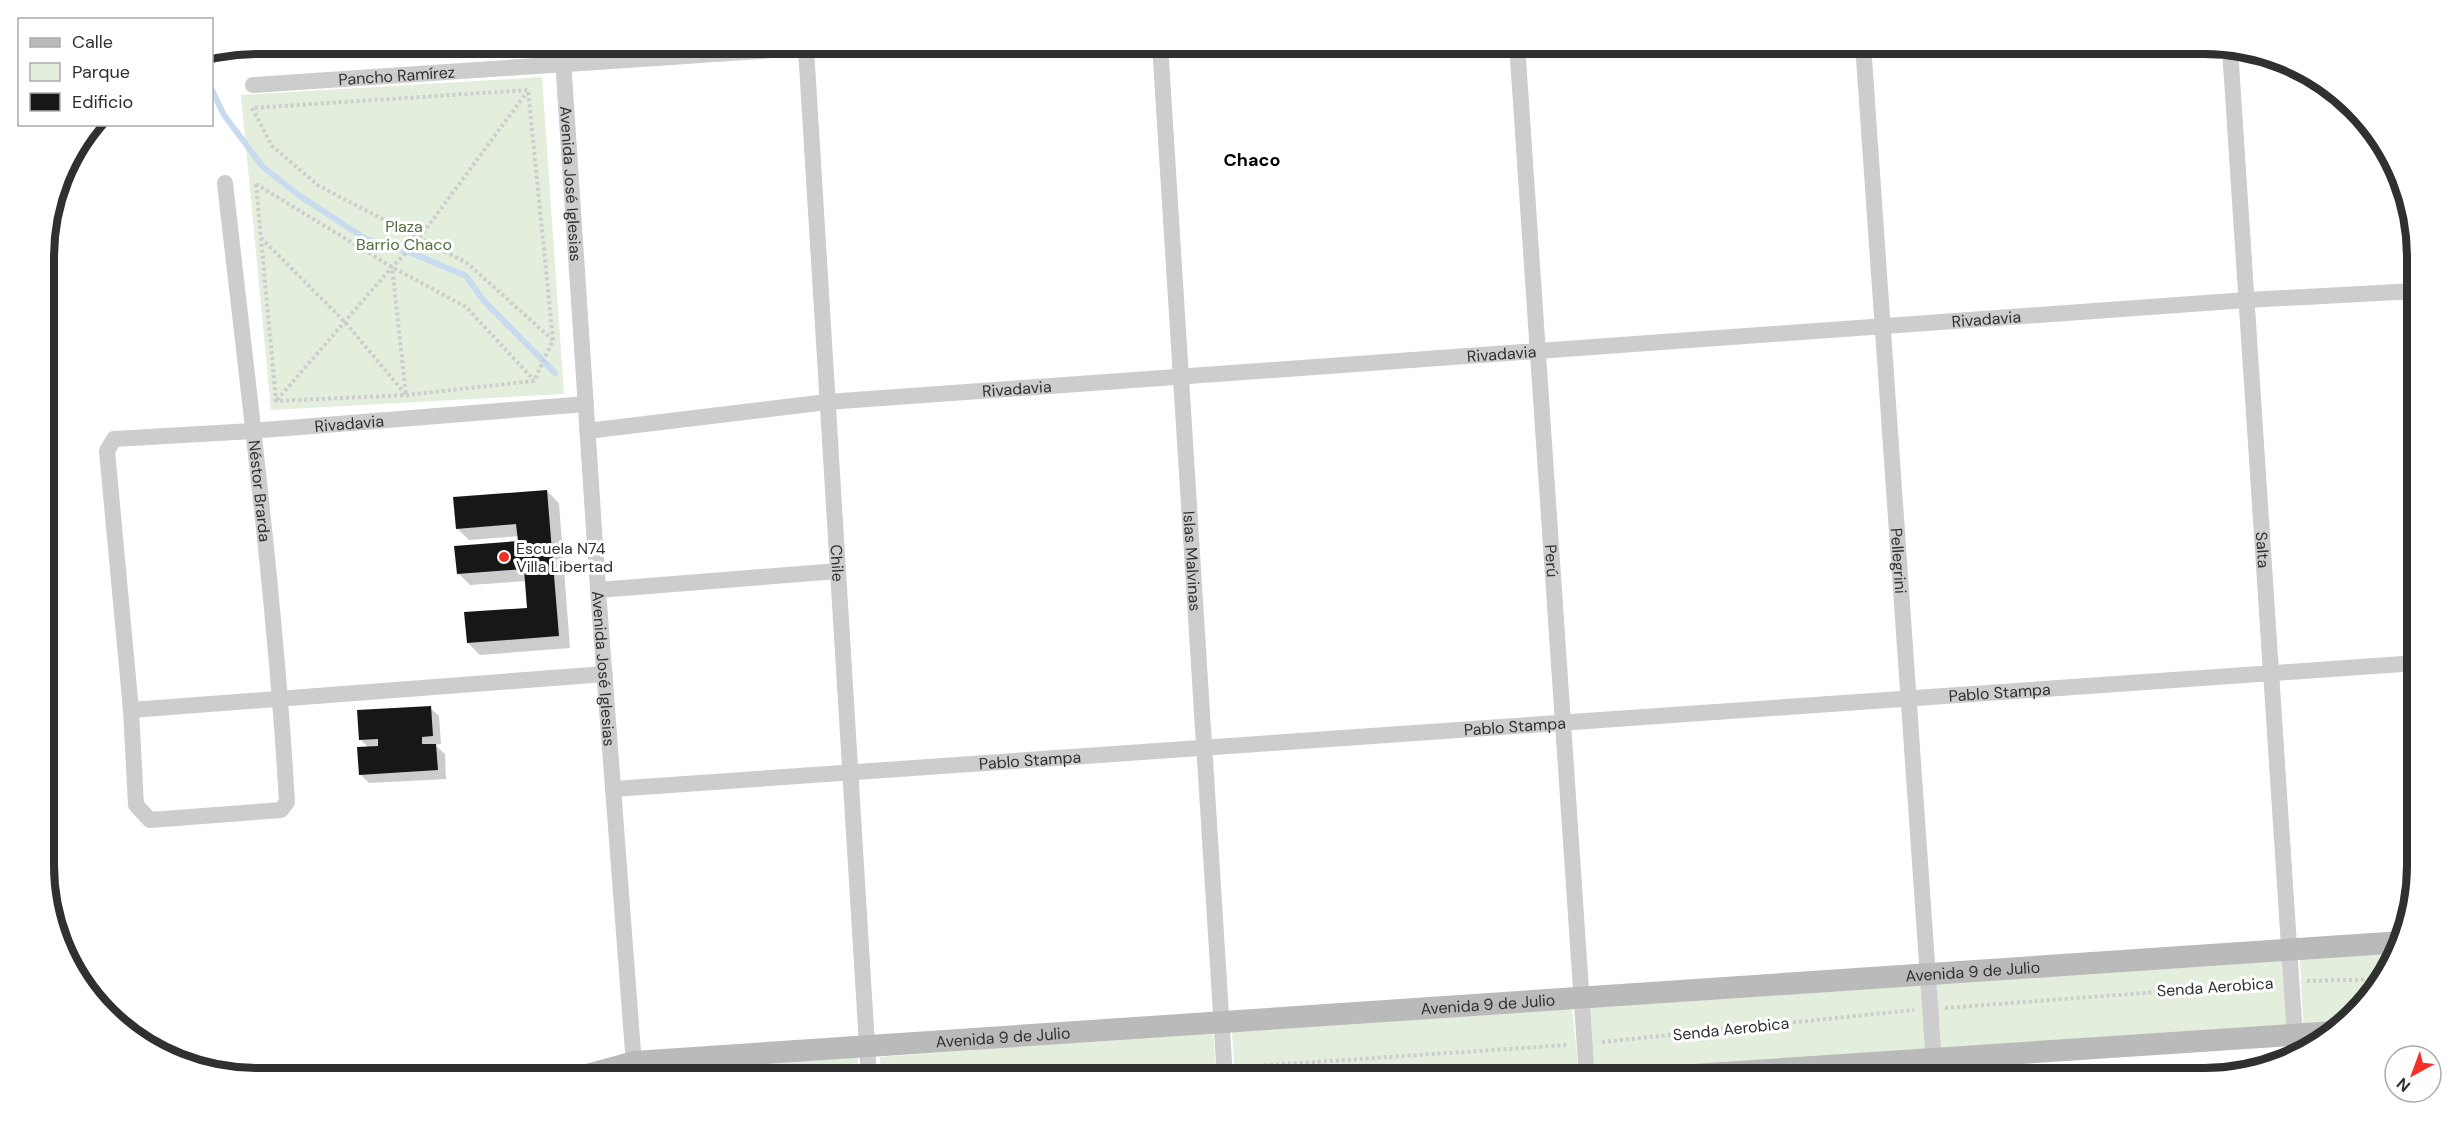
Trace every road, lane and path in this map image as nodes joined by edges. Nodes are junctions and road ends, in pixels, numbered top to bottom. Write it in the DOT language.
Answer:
graph roads {
  1 [pos="563,54"];
  2 [pos="709,54"];
  3 [pos="806,54"];
  4 [pos="1161,54"];
  5 [pos="1518,54"];
  6 [pos="1864,54"];
  7 [pos="2230,56"];
  8 [pos="563,63"];
  9 [pos="253,85"];
  10 [pos="528,90"];
  11 [pos="225,183"];
  12 [pos="261,238"];
  13 [pos="419,238"];
  14 [pos="392,267"];
  15 [pos="2407,291"];
  16 [pos="2247,300"];
  17 [pos="345,322"];
  18 [pos="1882,326"];
  19 [pos="553,340"];
  20 [pos="1538,351"];
  21 [pos="1181,376"];
  22 [pos="534,381"];
  23 [pos="406,395"];
  24 [pos="276,401"];
  25 [pos="827,402"];
  26 [pos="586,404"];
  27 [pos="252,430"];
  28 [pos="587,431"];
  29 [pos="838,571"];
  30 [pos="598,590"];
  31 [pos="2407,664"];
  32 [pos="2271,673"];
  33 [pos="604,674"];
  34 [pos="1908,699"];
  35 [pos="281,700"];
  36 [pos="131,710"];
  37 [pos="1562,723"];
  38 [pos="1205,748"];
  39 [pos="850,772"];
  40 [pos="613,789"];
  41 [pos="2392,943"];
  42 [pos="2289,950"];
  43 [pos="1928,975"];
  44 [pos="2372,979"];
  45 [pos="2291,982"];
  46 [pos="1581,998"];
  47 [pos="1931,1009"];
  48 [pos="1222,1022"];
  49 [pos="2295,1043"];
  50 [pos="1584,1044"];
  51 [pos="867,1047"];
  52 [pos="634,1068"];
  53 [pos="654,1068"];
  54 [pos="868,1068"];
  55 [pos="1225,1068"];
  56 [pos="1287,1068"];
  57 [pos="1586,1068"];
  58 [pos="1934,1068"];
  1 -- 8 [label="street, Avenida José Iglesias"];
  2 -- 8 [label="street, Pancho Ramírez"];
  3 -- 25 [label="street, Chile"];
  4 -- 21 [label="street, Islas Malvinas"];
  5 -- 20 [label="street, Perú"];
  6 -- 18 [label="street, Pellegrini"];
  7 -- 16 [label="street, Salta"];
  8 -- 9 [label="street, Pancho Ramírez"];
  8 -- 26 [label="street, Avenida José Iglesias"];
  10 -- 13 [label="path"];
  10 -- 13 [label="path"];
  10 -- 19 [label="path"];
  11 -- 27 [label="street, Néstor Brarda"];
  12 -- 14 [label="path"];
  12 -- 17 [label="path"];
  12 -- 24 [label="path"];
  13 -- 14 [label="path"];
  13 -- 19 [label="path"];
  14 -- 17 [label="path"];
  14 -- 22 [label="path"];
  14 -- 23 [label="path"];
  15 -- 16 [label="street, Rivadavia"];
  16 -- 18 [label="street, Rivadavia"];
  16 -- 32 [label="street, Salta"];
  17 -- 23 [label="path"];
  17 -- 24 [label="path"];
  18 -- 20 [label="street, Rivadavia"];
  18 -- 34 [label="street, Pellegrini"];
  19 -- 22 [label="path"];
  20 -- 21 [label="street, Rivadavia"];
  20 -- 37 [label="street, Perú"];
  21 -- 25 [label="street, Rivadavia"];
  21 -- 38 [label="street, Islas Malvinas"];
  22 -- 23 [label="path"];
  23 -- 24 [label="path"];
  25 -- 28 [label="street, Rivadavia"];
  25 -- 29 [label="street, Chile"];
  26 -- 27 [label="street, Rivadavia"];
  26 -- 28 [label="street, Avenida José Iglesias"];
  27 -- 35 [label="street, Néstor Brarda"];
  27 -- 36 [label="street, Rivadavia"];
  28 -- 30 [label="street, Avenida José Iglesias"];
  29 -- 30 [label="street"];
  29 -- 39 [label="street, Chile"];
  30 -- 33 [label="street, Avenida José Iglesias"];
  31 -- 32 [label="street, Pablo Stampa"];
  32 -- 34 [label="street, Pablo Stampa"];
  32 -- 42 [label="street, Salta"];
  33 -- 35 [label="street"];
  33 -- 40 [label="street, Avenida José Iglesias"];
  34 -- 37 [label="street, Pablo Stampa"];
  34 -- 43 [label="street, Pellegrini"];
  35 -- 36 [label="street"];
  35 -- 36 [label="street, Néstor Brarda"];
  37 -- 38 [label="street, Pablo Stampa"];
  37 -- 46 [label="street, Perú"];
  38 -- 39 [label="street, Pablo Stampa"];
  38 -- 48 [label="street, Islas Malvinas"];
  39 -- 40 [label="street, Pablo Stampa"];
  39 -- 51 [label="street, Chile"];
  40 -- 52 [label="street, Avenida José Iglesias"];
  41 -- 42 [label="main road, Avenida 9 de Julio"];
  42 -- 43 [label="main road, Avenida 9 de Julio"];
  42 -- 45 [label="street, Salta"];
  43 -- 46 [label="main road, Avenida 9 de Julio"];
  43 -- 47 [label="street, Pellegrini"];
  44 -- 45 [label="path, Senda Aerobica"];
  45 -- 47 [label="path, Senda Aerobica"];
  45 -- 49 [label="street, Salta"];
  46 -- 48 [label="main road, Avenida 9 de Julio"];
  46 -- 50 [label="street, Perú"];
  47 -- 50 [label="path, Senda Aerobica"];
  47 -- 58 [label="street, Pellegrini"];
  48 -- 51 [label="main road, Avenida 9 de Julio"];
  48 -- 55 [label="street, Islas Malvinas"];
  49 -- 58 [label="main road"];
  50 -- 56 [label="path, Senda Aerobica"];
  50 -- 57 [label="street, Perú"];
  51 -- 53 [label="main road, Avenida 9 de Julio"];
  51 -- 54 [label="street, Chile"];
}
